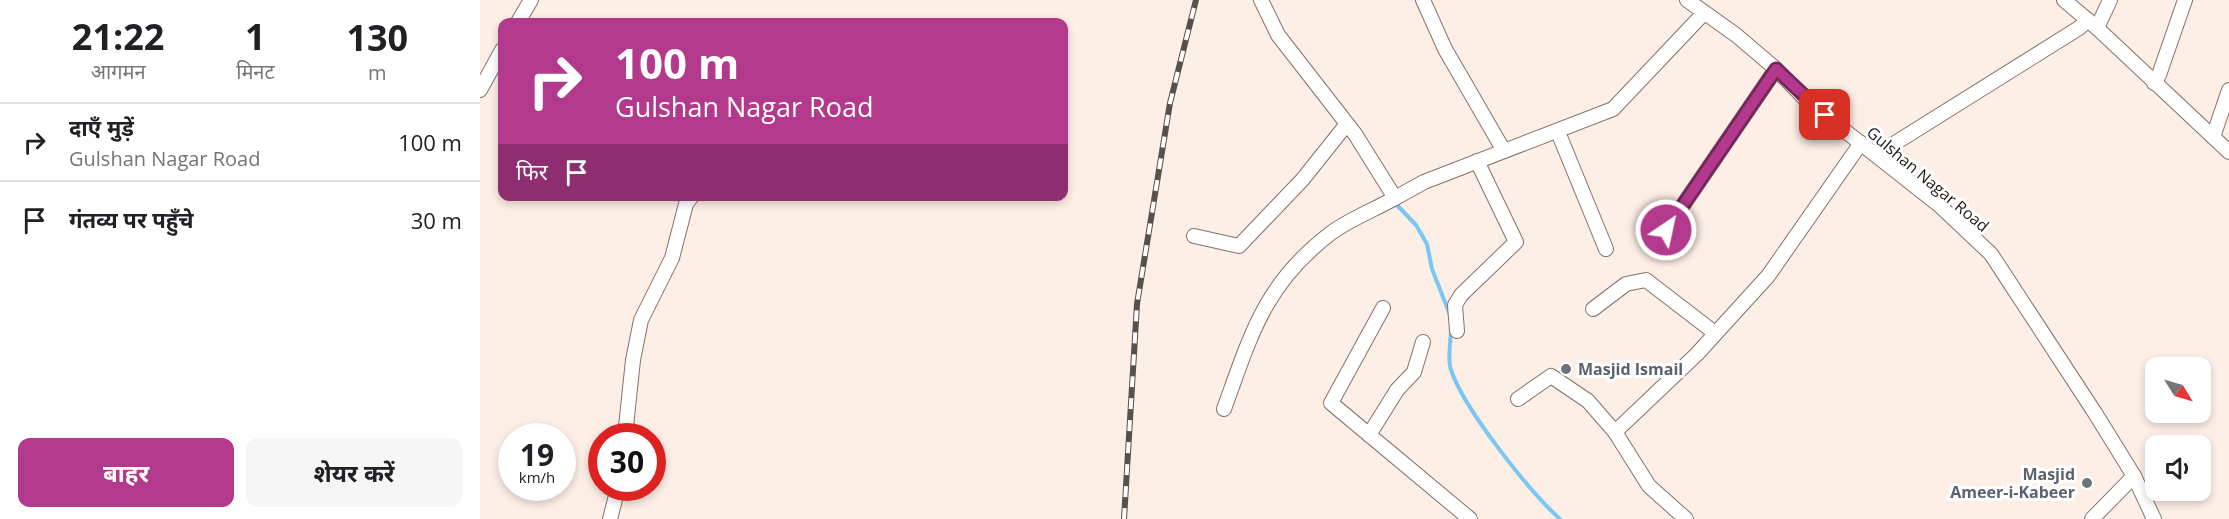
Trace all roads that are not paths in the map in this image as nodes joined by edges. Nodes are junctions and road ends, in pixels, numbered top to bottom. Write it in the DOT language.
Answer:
graph roads {
  1 [pos="531,0"];
  2 [pos="1261,0"];
  3 [pos="1423,0"];
  4 [pos="1687,0"];
  5 [pos="2064,0"];
  6 [pos="2110,0"];
  7 [pos="2185,0"];
  8 [pos="1704,13"];
  9 [pos="520,18"];
  10 [pos="2092,24"];
  11 [pos="498,57"];
  12 [pos="1776,69"];
  13 [pos="2154,83"];
  14 [pos="480,90"];
  15 [pos="2229,90"];
  16 [pos="1346,125"];
  17 [pos="1558,132"];
  18 [pos="2213,137"];
  19 [pos="1861,143"];
  20 [pos="1504,151"];
  21 [pos="2229,152"];
  22 [pos="1876,155"];
  23 [pos="1477,161"];
  24 [pos="1395,198"];
  25 [pos="688,201"];
  26 [pos="1666,230"];
  27 [pos="1194,236"];
  28 [pos="1606,249"];
  29 [pos="1383,308"];
  30 [pos="1593,309"];
  31 [pos="1457,330"];
  32 [pos="1715,333"];
  33 [pos="1423,342"];
  34 [pos="1518,399"];
  35 [pos="1224,410"];
  36 [pos="626,423"];
  37 [pos="1615,432"];
  38 [pos="1369,435"];
  39 [pos="2134,476"];
  40 [pos="615,501"];
  41 [pos="610,519"];
  42 [pos="1470,519"];
  43 [pos="1686,519"];
  44 [pos="2092,519"];
  45 [pos="2154,519"];
  1 -- 9 [label="street"];
  2 -- 16 [label="street"];
  3 -- 20 [label="street"];
  4 -- 8 [label="street, Gulshan Nagar Road"];
  5 -- 10 [label="street"];
  6 -- 10 [label="street"];
  7 -- 13 [label="street"];
  8 -- 12 [label="street, Gulshan Nagar Road"];
  8 -- 17 [label="street"];
  10 -- 13 [label="street"];
  10 -- 22 [label="street"];
  11 -- 14 [label="street"];
  12 -- 19 [label="street, Gulshan Nagar Road"];
  12 -- 26 [label="street"];
  13 -- 18 [label="street"];
  15 -- 18 [label="street"];
  16 -- 24 [label="street"];
  16 -- 27 [label="street"];
  17 -- 20 [label="street"];
  17 -- 28 [label="street"];
  18 -- 21 [label="street"];
  19 -- 22 [label="street, Gulshan Nagar Road"];
  19 -- 32 [label="street"];
  20 -- 23 [label="street"];
  22 -- 39 [label="street, Gulshan Nagar Road"];
  23 -- 24 [label="street"];
  23 -- 31 [label="street"];
  24 -- 35 [label="street"];
  25 -- 36 [label="street"];
  29 -- 38 [label="street"];
  30 -- 32 [label="street"];
  32 -- 37 [label="street"];
  33 -- 38 [label="street"];
  34 -- 37 [label="street"];
  37 -- 43 [label="street"];
  38 -- 42 [label="street"];
  39 -- 44 [label="street"];
  39 -- 45 [label="street, Gulshan Nagar Road"];
  40 -- 41 [label="street"];
}
